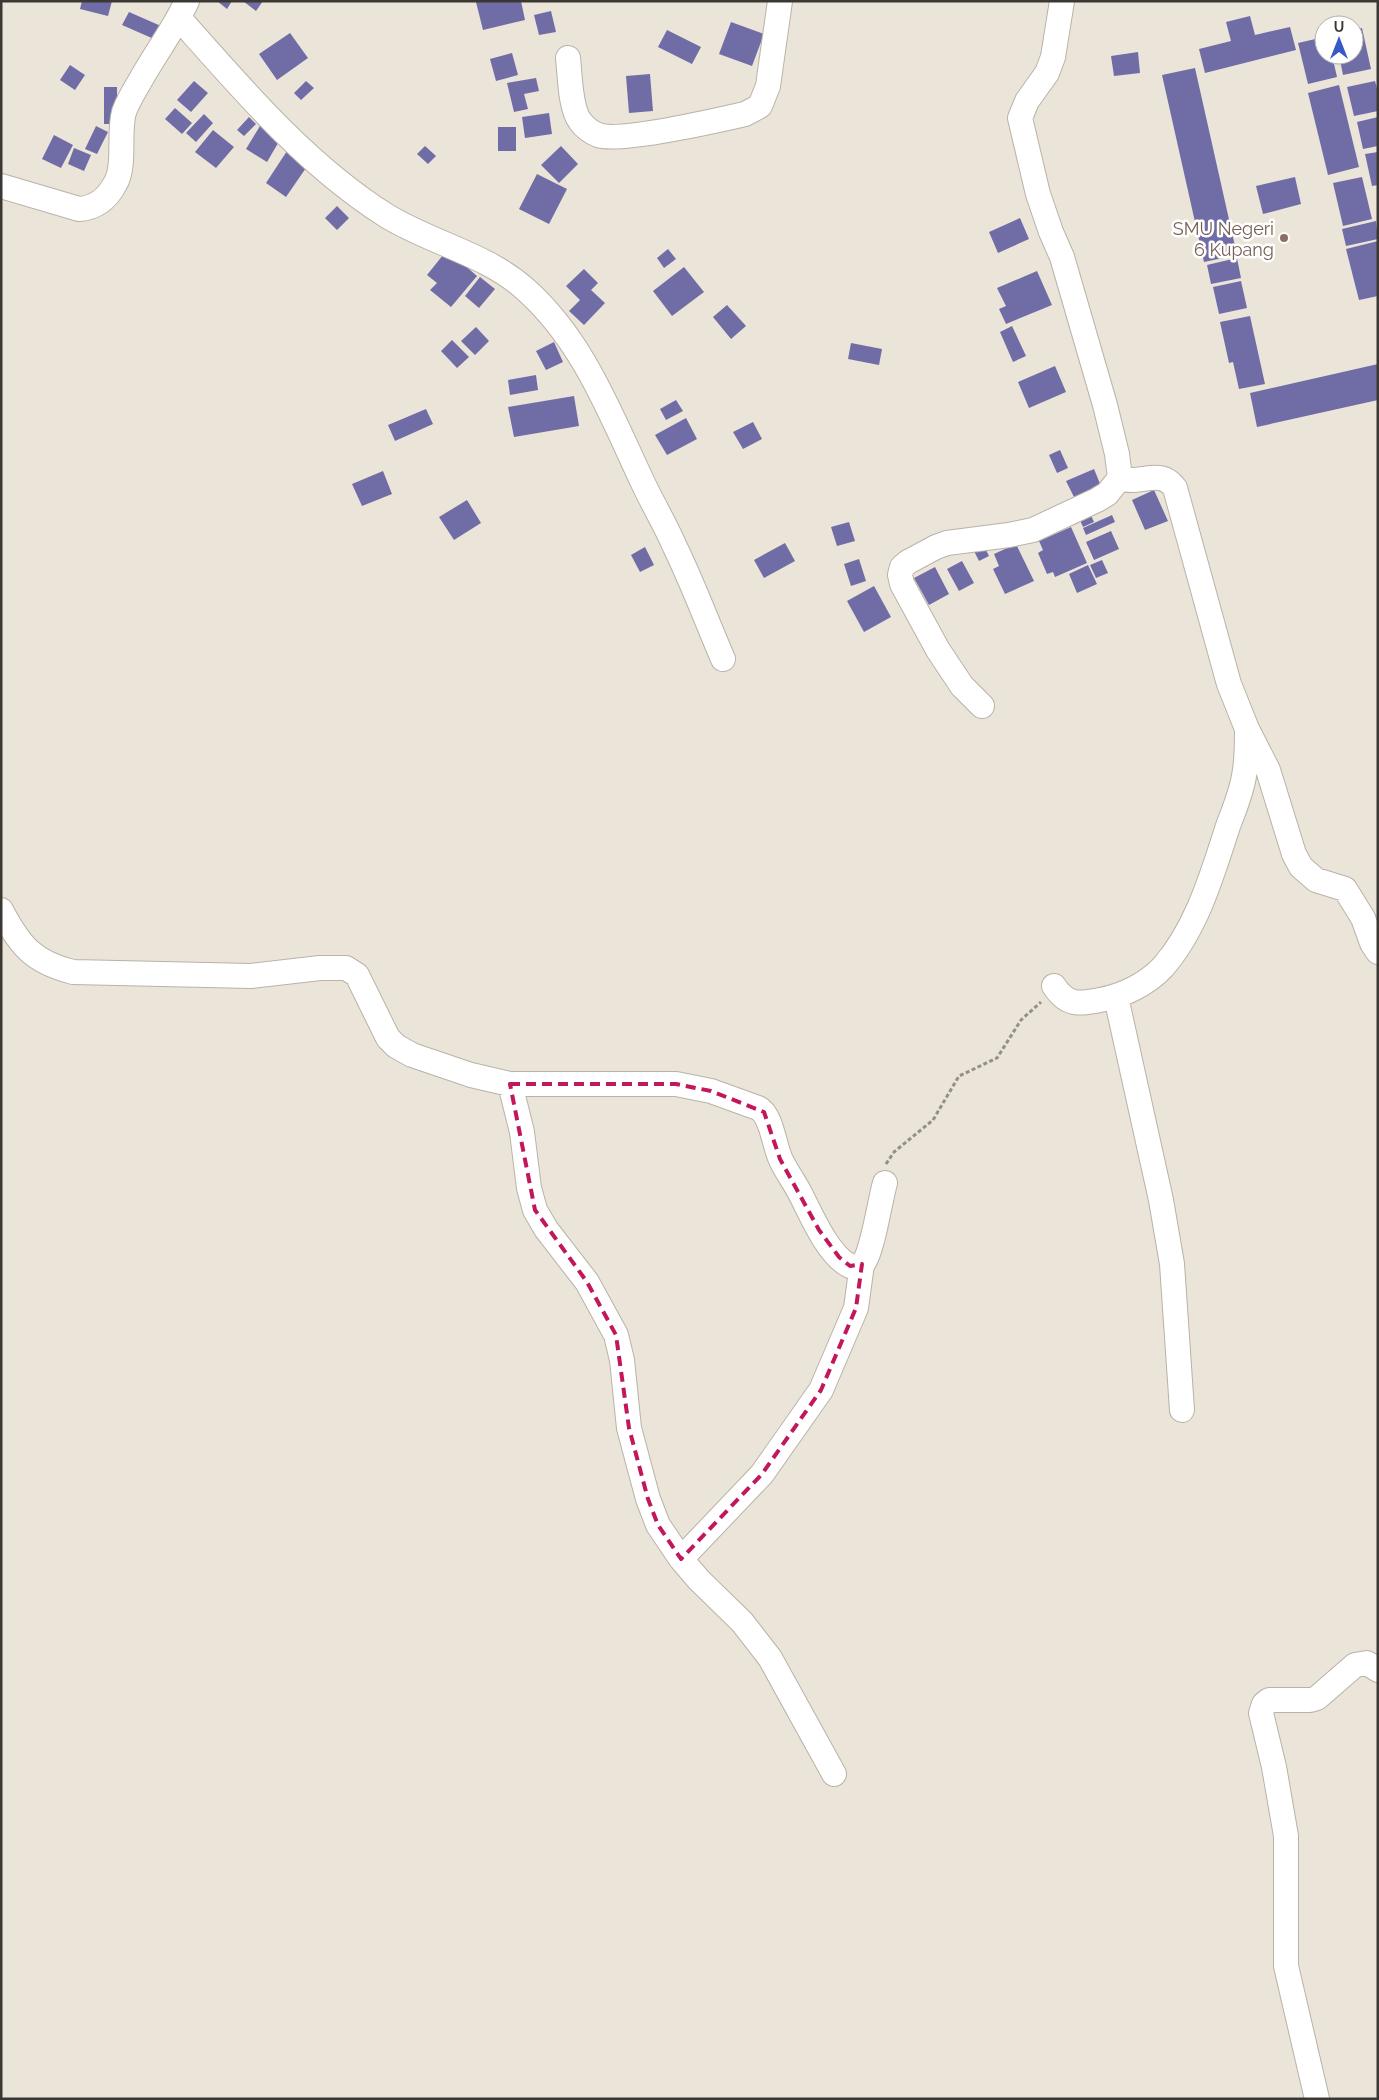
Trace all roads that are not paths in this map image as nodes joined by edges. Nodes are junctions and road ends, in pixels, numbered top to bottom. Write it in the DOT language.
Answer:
graph roads {
  1 [pos="780,1"];
  2 [pos="1062,1"];
  3 [pos="183,10"];
  4 [pos="568,58"];
  5 [pos="1,186"];
  6 [pos="1120,478"];
  7 [pos="724,659"];
  8 [pos="982,706"];
  9 [pos="1248,729"];
  10 [pos="1,910"];
  11 [pos="1378,952"];
  12 [pos="1054,986"];
  13 [pos="1116,997"];
  14 [pos="510,1084"];
  15 [pos="885,1183"];
  16 [pos="862,1264"];
  17 [pos="1182,1410"];
  18 [pos="680,1560"];
  19 [pos="1378,1670"];
  20 [pos="834,1774"];
  21 [pos="1317,2099"];
  1 -- 4 [label="street"];
  2 -- 6 [label="street"];
  3 -- 5 [label="street"];
  3 -- 7 [label="street"];
  6 -- 8 [label="street"];
  6 -- 9 [label="street"];
  9 -- 11 [label="street"];
  9 -- 13 [label="street"];
  10 -- 14 [label="street"];
  12 -- 13 [label="street"];
  13 -- 17 [label="street"];
  14 -- 16 [label="street"];
  14 -- 18 [label="street"];
  15 -- 16 [label="street"];
  16 -- 18 [label="street"];
  18 -- 20 [label="street"];
  19 -- 21 [label="street"];
}
